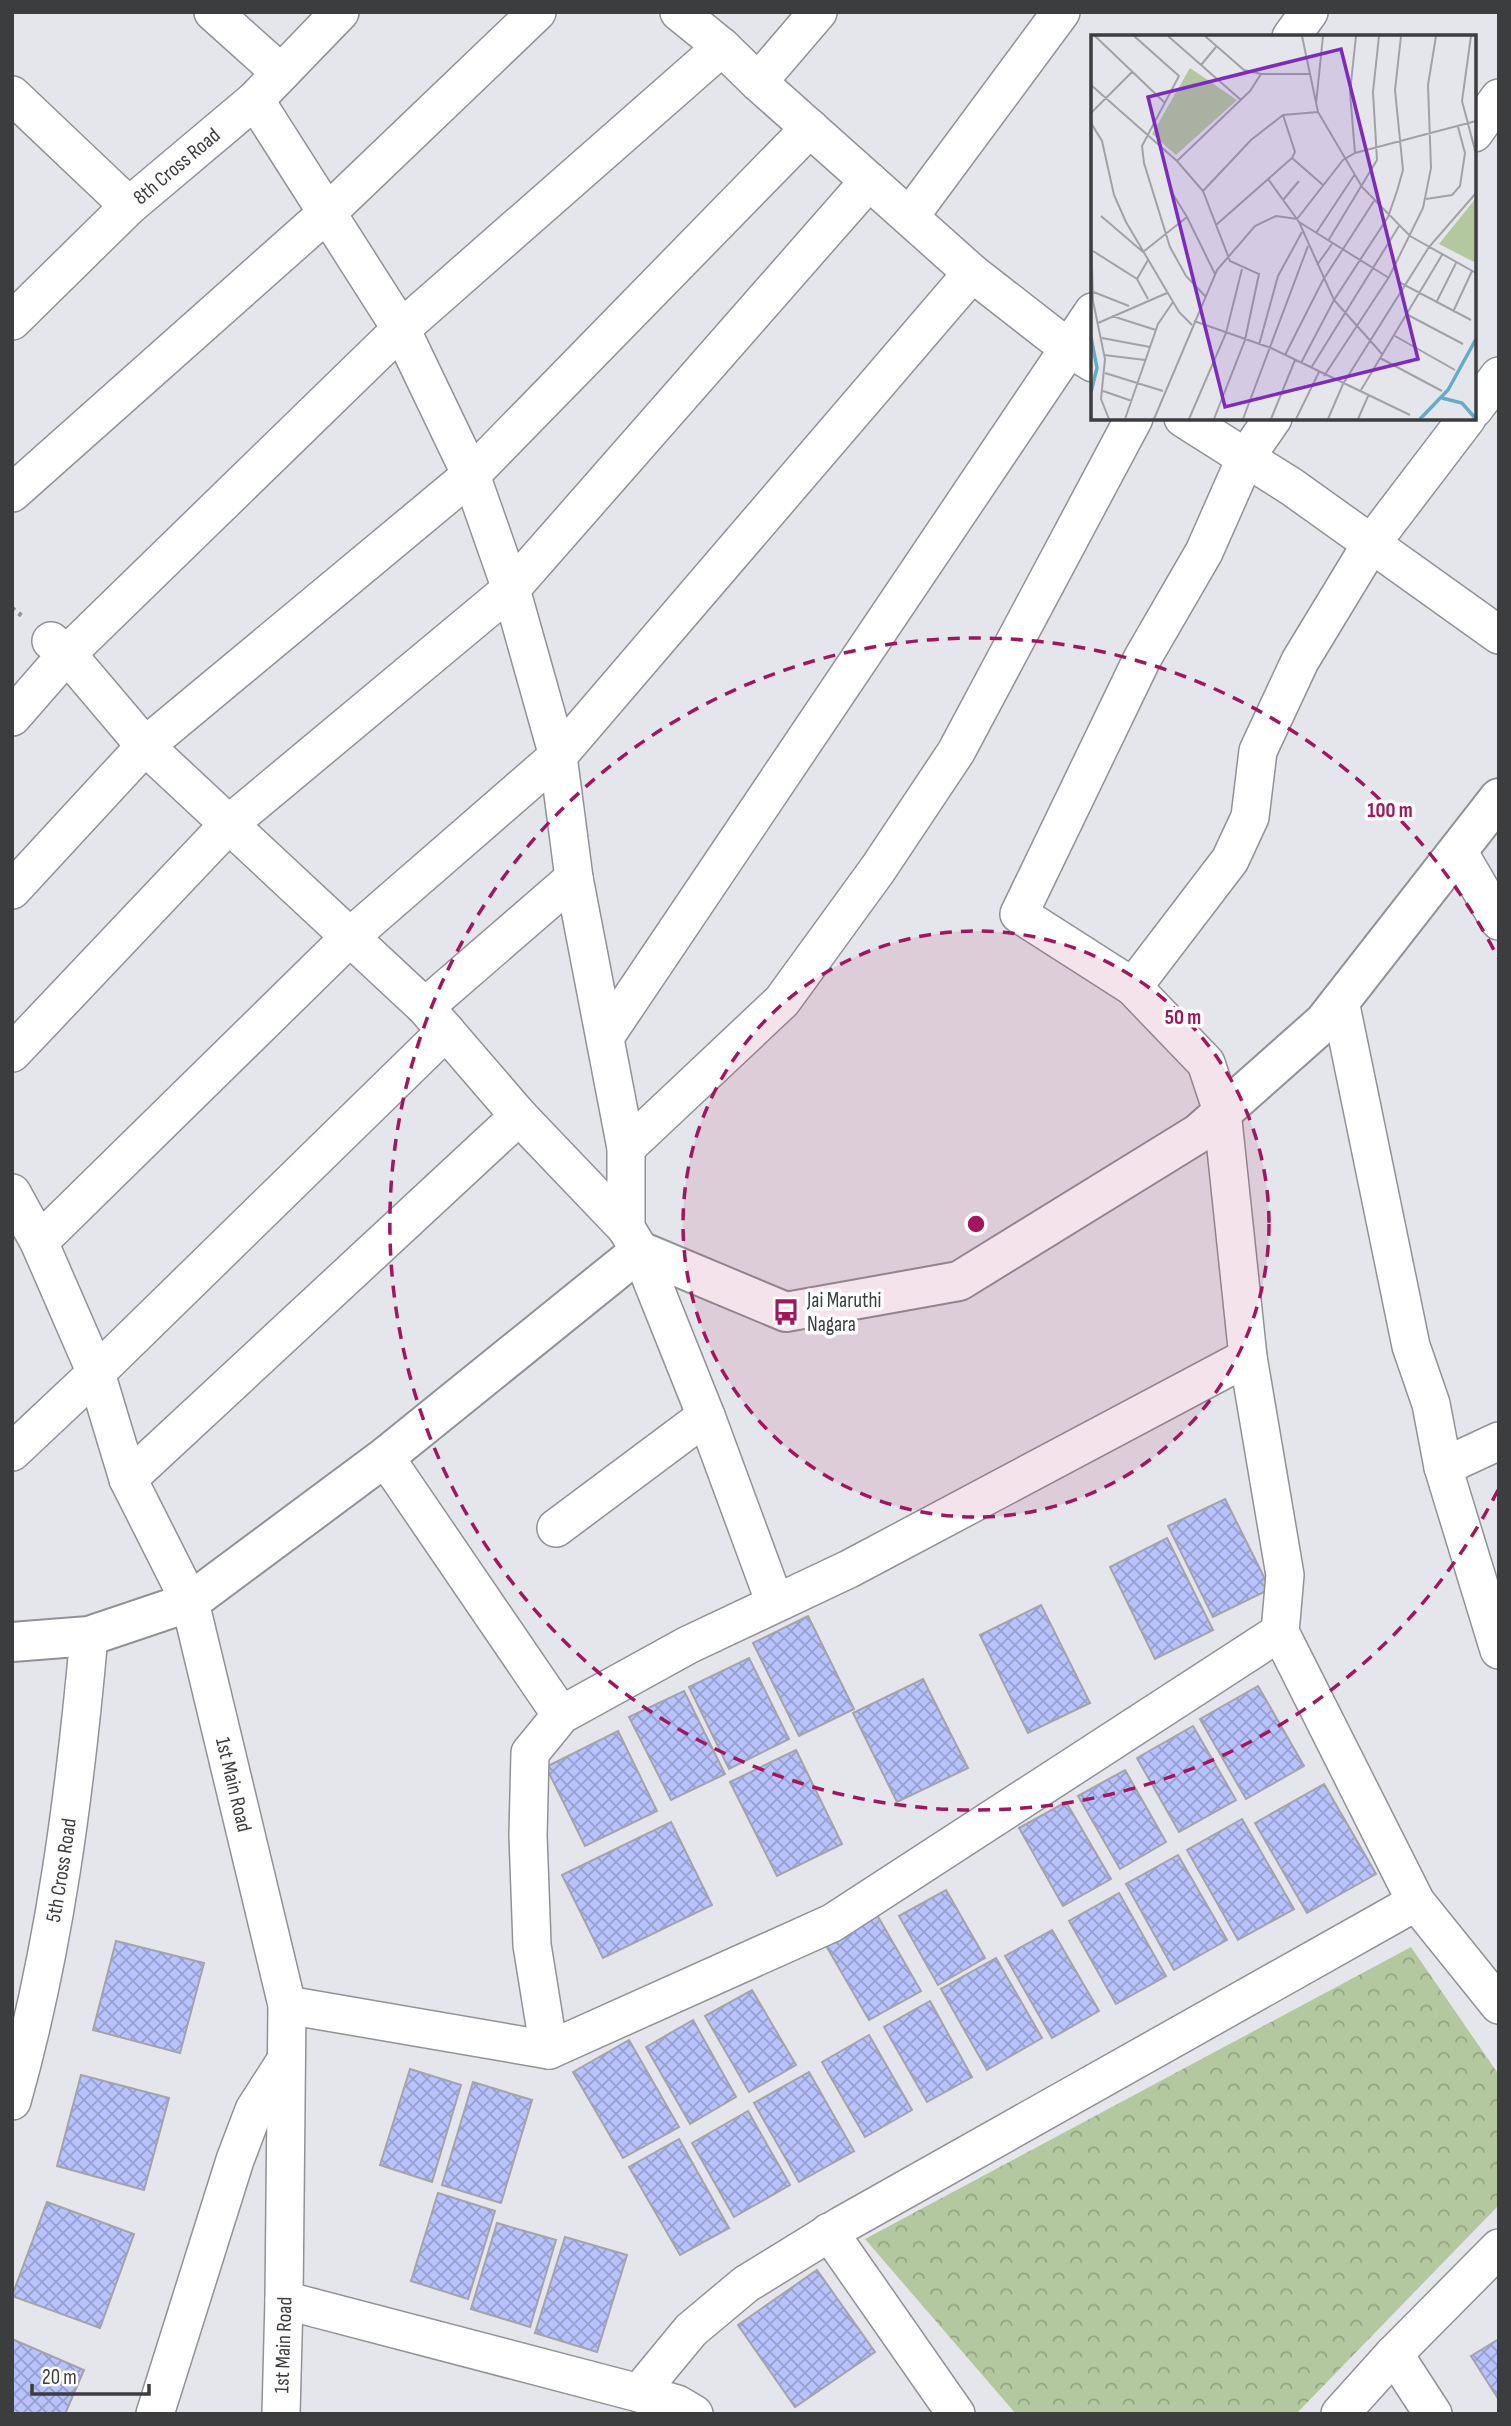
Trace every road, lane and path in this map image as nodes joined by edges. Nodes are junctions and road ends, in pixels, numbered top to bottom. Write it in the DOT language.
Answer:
graph roads {
  1 [pos="213,12"];
  2 [pos="340,12"];
  3 [pos="537,12"];
  4 [pos="679,12"];
  5 [pos="818,12"];
  6 [pos="1061,12"];
  7 [pos="1309,12"];
  8 [pos="1292,35"];
  9 [pos="722,47"];
  10 [pos="281,73"];
  11 [pos="758,82"];
  12 [pos="12,94"];
  13 [pos="1499,98"];
  14 [pos="255,100"];
  15 [pos="810,128"];
  16 [pos="1476,130"];
  17 [pos="869,181"];
  18 [pos="129,206"];
  19 [pos="328,212"];
  20 [pos="910,216"];
  21 [pos="972,273"];
  22 [pos="1091,319"];
  23 [pos="12,321"];
  24 [pos="401,329"];
  25 [pos="1080,355"];
  26 [pos="1499,376"];
  27 [pos="1476,406"];
  28 [pos="1133,420"];
  29 [pos="1186,420"];
  30 [pos="1272,420"];
  31 [pos="1465,420"];
  32 [pos="1246,457"];
  33 [pos="471,475"];
  34 [pos="12,493"];
  35 [pos="1371,544"];
  36 [pos="511,589"];
  37 [pos="1499,635"];
  38 [pos="59,648"];
  39 [pos="12,717"];
  40 [pos="145,746"];
  41 [pos="558,756"];
  42 [pos="1499,798"];
  43 [pos="229,824"];
  44 [pos="1458,851"];
  45 [pos="574,877"];
  46 [pos="12,890"];
  47 [pos="1499,921"];
  48 [pos="351,936"];
  49 [pos="1133,987"];
  50 [pos="1340,1001"];
  51 [pos="435,1019"];
  52 [pos="605,1037"];
  53 [pos="12,1053"];
  54 [pos="1222,1111"];
  55 [pos="519,1116"];
  56 [pos="626,1147"];
  57 [pos="12,1193"];
  58 [pos="633,1239"];
  59 [pos="39,1242"];
  60 [pos="1248,1357"];
  61 [pos="96,1373"];
  62 [pos="706,1416"];
  63 [pos="1499,1441"];
  64 [pos="12,1452"];
  65 [pos="385,1457"];
  66 [pos="1443,1467"];
  67 [pos="128,1479"];
  68 [pos="556,1528"];
  69 [pos="190,1602"];
  70 [pos="775,1603"];
  71 [pos="1280,1632"];
  72 [pos="89,1636"];
  73 [pos="12,1642"];
  74 [pos="1499,1650"];
  75 [pos="561,1715"];
  76 [pos="1416,1902"];
  77 [pos="287,2005"];
  78 [pos="1499,2005"];
  79 [pos="549,2050"];
  80 [pos="286,2060"];
  81 [pos="12,2101"];
  82 [pos="829,2232"];
  83 [pos="1499,2248"];
  84 [pos="284,2300"];
  85 [pos="1394,2354"];
  86 [pos="639,2393"];
  87 [pos="155,2414"];
  88 [pos="281,2414"];
  89 [pos="694,2414"];
  90 [pos="956,2414"];
  91 [pos="1340,2414"];
  92 [pos="1433,2414"];
  1 -- 10 [label="street"];
  2 -- 10 [label="street, 8th Cross Road"];
  3 -- 19 [label="street"];
  4 -- 9 [label="street"];
  5 -- 11 [label="street"];
  6 -- 20 [label="street"];
  7 -- 8 [label="street"];
  9 -- 11 [label="street"];
  9 -- 24 [label="street"];
  10 -- 14 [label="street, 8th Cross Road"];
  11 -- 15 [label="street"];
  12 -- 18 [label="street"];
  13 -- 16 [label="street"];
  14 -- 18 [label="street, 8th Cross Road"];
  14 -- 19 [label="street"];
  15 -- 17 [label="street"];
  15 -- 33 [label="street"];
  17 -- 20 [label="street"];
  17 -- 36 [label="street"];
  18 -- 23 [label="street, 8th Cross Road"];
  19 -- 24 [label="street"];
  19 -- 34 [label="street"];
  20 -- 21 [label="street"];
  21 -- 25 [label="street"];
  21 -- 41 [label="street"];
  22 -- 25 [label="street"];
  24 -- 33 [label="street"];
  24 -- 38 [label="street"];
  25 -- 52 [label="street"];
  26 -- 27 [label="street"];
  28 -- 56 [label="street"];
  29 -- 32 [label="street"];
  30 -- 32 [label="street"];
  31 -- 35 [label="street"];
  32 -- 35 [label="street"];
  32 -- 49 [label="street"];
  33 -- 36 [label="street"];
  33 -- 40 [label="street"];
  35 -- 37 [label="street"];
  35 -- 49 [label="street"];
  36 -- 41 [label="street"];
  36 -- 43 [label="street"];
  38 -- 39 [label="street"];
  38 -- 40 [label="street"];
  40 -- 43 [label="street"];
  40 -- 46 [label="street"];
  41 -- 45 [label="street"];
  41 -- 48 [label="street"];
  42 -- 44 [label="street"];
  43 -- 48 [label="street"];
  43 -- 53 [label="street"];
  44 -- 47 [label="street"];
  44 -- 50 [label="street"];
  45 -- 51 [label="street"];
  45 -- 52 [label="street"];
  48 -- 51 [label="street"];
  48 -- 59 [label="street"];
  49 -- 54 [label="street"];
  50 -- 54 [label="street"];
  50 -- 66 [label="street"];
  51 -- 55 [label="street"];
  51 -- 61 [label="street"];
  52 -- 56 [label="street"];
  54 -- 58 [label="street"];
  54 -- 60 [label="street"];
  55 -- 58 [label="street"];
  55 -- 67 [label="street"];
  56 -- 58 [label="street"];
  57 -- 59 [label="street, 1st Main Road"];
  58 -- 62 [label="street"];
  58 -- 65 [label="street"];
  59 -- 61 [label="street, 1st Main Road"];
  60 -- 70 [label="street"];
  60 -- 71 [label="street"];
  61 -- 64 [label="street"];
  61 -- 67 [label="street, 1st Main Road"];
  62 -- 68 [label="street"];
  62 -- 70 [label="street"];
  63 -- 66 [label="street"];
  65 -- 69 [label="street"];
  65 -- 75 [label="street"];
  66 -- 74 [label="street"];
  67 -- 69 [label="street, 1st Main Road"];
  69 -- 72 [label="street"];
  69 -- 77 [label="street, 1st Main Road"];
  70 -- 75 [label="street"];
  71 -- 76 [label="street"];
  71 -- 79 [label="street"];
  72 -- 73 [label="street"];
  72 -- 81 [label="street, 5th Cross Road"];
  75 -- 79 [label="street"];
  76 -- 78 [label="street"];
  76 -- 82 [label="street"];
  77 -- 79 [label="street"];
  77 -- 80 [label="street, 1st Main Road"];
  80 -- 84 [label="street, 1st Main Road"];
  80 -- 87 [label="street"];
  82 -- 86 [label="street"];
  82 -- 90 [label="street"];
  83 -- 85 [label="street"];
  84 -- 86 [label="street"];
  84 -- 88 [label="street, 1st Main Road"];
  85 -- 91 [label="street"];
  85 -- 92 [label="street"];
  86 -- 89 [label="street"];
}
